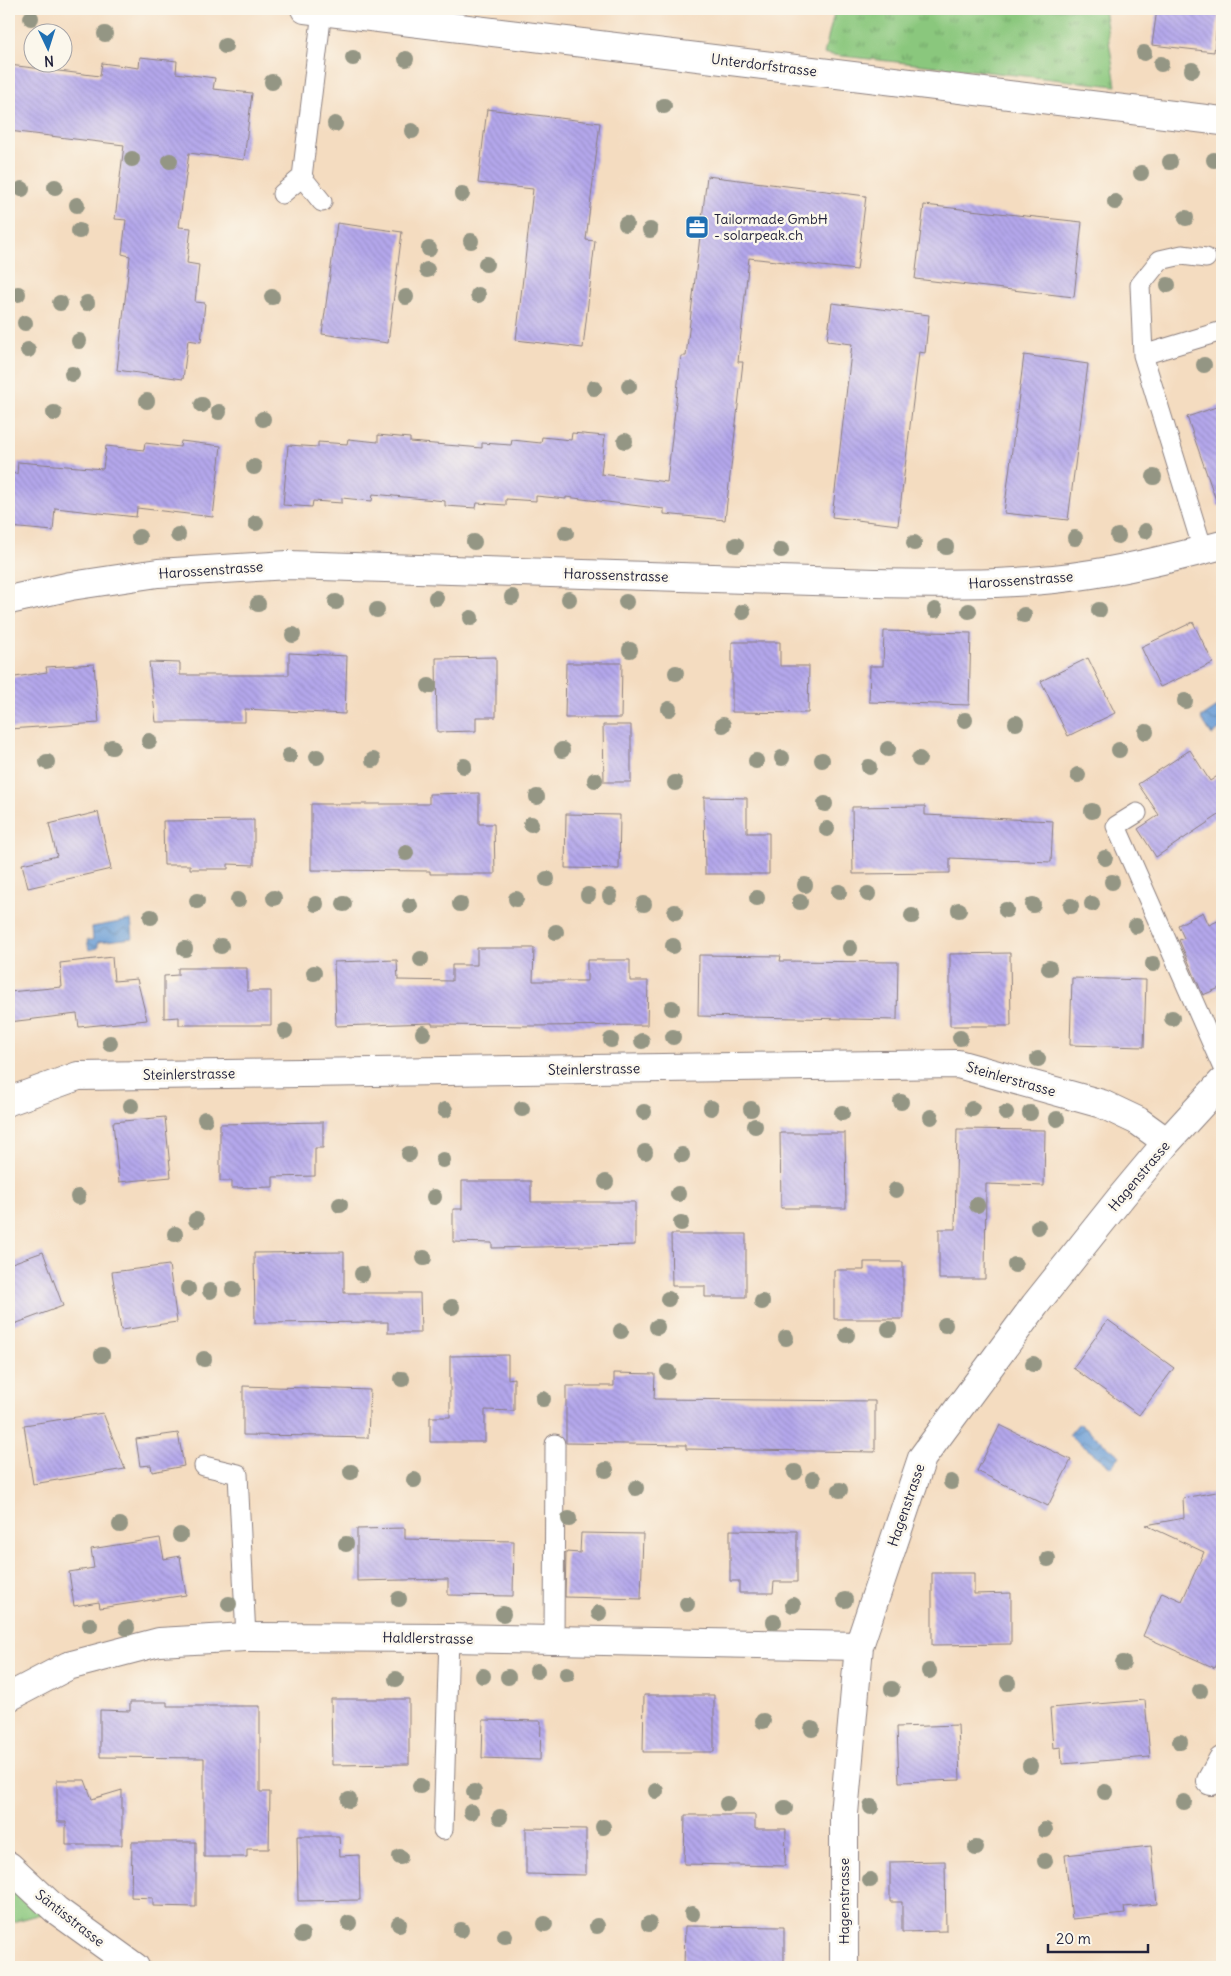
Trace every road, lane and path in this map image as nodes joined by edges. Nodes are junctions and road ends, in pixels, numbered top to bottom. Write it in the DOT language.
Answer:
graph roads {
  1 [pos="314,10"];
  2 [pos="1222,121"];
  3 [pos="302,177"];
  4 [pos="282,194"];
  5 [pos="322,202"];
  6 [pos="1206,258"];
  7 [pos="1222,331"];
  8 [pos="1144,355"];
  9 [pos="1213,548"];
  10 [pos="9,600"];
  11 [pos="1137,812"];
  12 [pos="1222,1066"];
  13 [pos="1222,1082"];
  14 [pos="9,1102"];
  15 [pos="1167,1142"];
  16 [pos="555,1444"];
  17 [pos="204,1466"];
  18 [pos="246,1637"];
  19 [pos="449,1638"];
  20 [pos="554,1641"];
  21 [pos="858,1646"];
  22 [pos="9,1697"];
  23 [pos="443,1830"];
  24 [pos="9,1866"];
  25 [pos="135,1967"];
  26 [pos="844,1967"];
  1 -- 2 [label="street, Unterdorfstrasse"];
  1 -- 3 [label="lane"];
  3 -- 4 [label="lane"];
  3 -- 5 [label="lane"];
  6 -- 8 [label="lane"];
  7 -- 8 [label="lane"];
  8 -- 9 [label="lane"];
  9 -- 10 [label="street, Harossenstrasse"];
  11 -- 12 [label="lane"];
  13 -- 15 [label="street, Hagenstrasse"];
  14 -- 15 [label="street, Steinlerstrasse"];
  15 -- 21 [label="street, Hagenstrasse"];
  16 -- 20 [label="lane"];
  17 -- 18 [label="lane"];
  18 -- 19 [label="street, Haldlerstrasse"];
  18 -- 22 [label="street, Haldlerstrasse"];
  19 -- 20 [label="street, Haldlerstrasse"];
  19 -- 23 [label="lane"];
  20 -- 21 [label="street, Haldlerstrasse"];
  21 -- 26 [label="street, Hagenstrasse"];
  24 -- 25 [label="street, Säntisstrasse"];
}
